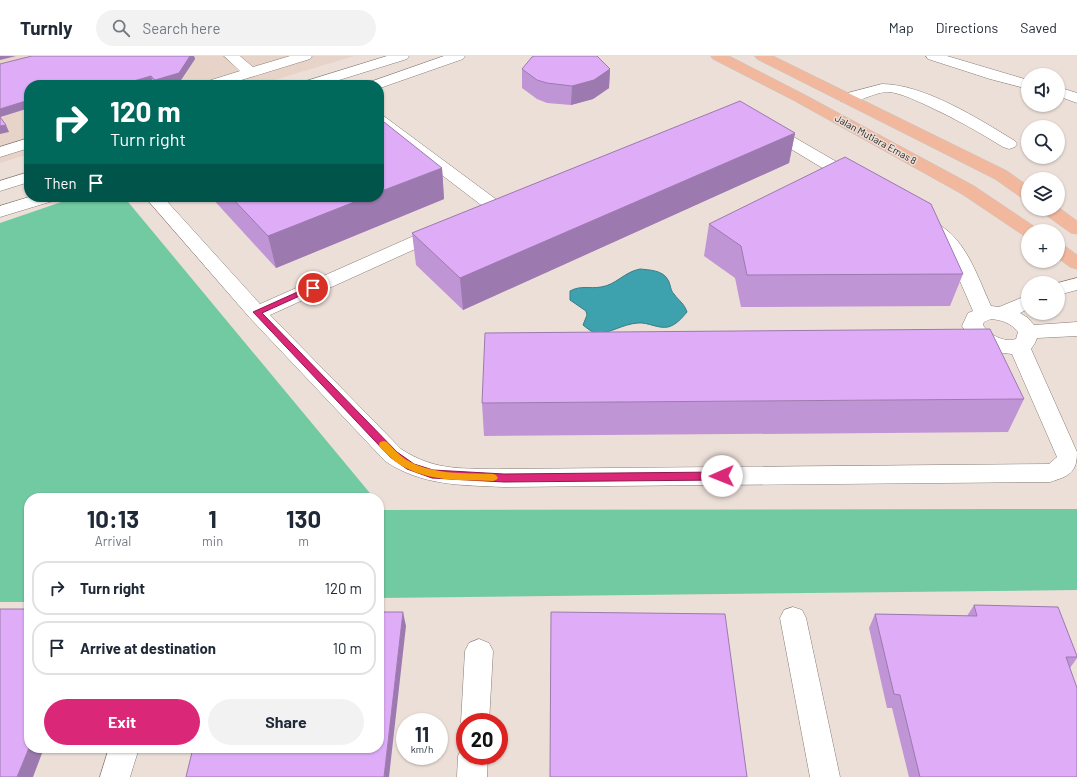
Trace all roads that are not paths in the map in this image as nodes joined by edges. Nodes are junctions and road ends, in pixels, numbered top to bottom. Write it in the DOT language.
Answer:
graph roads {
  1 [pos="231,56"];
  2 [pos="305,56"];
  3 [pos="402,56"];
  4 [pos="458,56"];
  5 [pos="718,56"];
  6 [pos="762,56"];
  7 [pos="933,56"];
  8 [pos="250,72"];
  9 [pos="225,80"];
  10 [pos="324,80"];
  11 [pos="384,82"];
  12 [pos="1021,83"];
  13 [pos="1065,92"];
  14 [pos="1077,93"];
  15 [pos="1065,94"];
  16 [pos="845,98"];
  17 [pos="1077,98"];
  18 [pos="755,121"];
  19 [pos="384,124"];
  20 [pos="1009,144"];
  21 [pos="24,145"];
  22 [pos="0,152"];
  23 [pos="832,166"];
  24 [pos="812,176"];
  25 [pos="24,178"];
  26 [pos="0,186"];
  27 [pos="1021,189"];
  28 [pos="871,190"];
  29 [pos="31,202"];
  30 [pos="158,202"];
  31 [pos="495,207"];
  32 [pos="0,212"];
  33 [pos="910,214"];
  34 [pos="1059,216"];
  35 [pos="1062,216"];
  36 [pos="459,223"];
  37 [pos="1077,223"];
  38 [pos="1021,226"];
  39 [pos="1077,229"];
  40 [pos="1065,255"];
  41 [pos="1077,263"];
  42 [pos="1077,284"];
  43 [pos="1065,287"];
  44 [pos="1021,304"];
  45 [pos="257,312"];
  46 [pos="984,313"];
  47 [pos="1003,313"];
  48 [pos="1077,330"];
  49 [pos="978,335"];
  50 [pos="956,337"];
  51 [pos="1024,339"];
  52 [pos="793,618"];
  53 [pos="479,651"];
  54 [pos="476,713"];
  55 [pos="122,753"];
  56 [pos="473,765"];
  57 [pos="115,777"];
  58 [pos="472,777"];
  59 [pos="825,777"];
  1 -- 8 [label="street"];
  2 -- 8 [label="street"];
  3 -- 10 [label="street"];
  4 -- 11 [label="street"];
  5 -- 38 [label="main road, Jalan Mutiara Emas 8"];
  6 -- 16 [label="main road, Jalan Mutiara Emas 8"];
  7 -- 12 [label="street"];
  8 -- 9 [label="street"];
  13 -- 14 [label="street"];
  15 -- 17 [label="street"];
  16 -- 20 [label="street"];
  16 -- 27 [label="main road, Jalan Mutiara Emas 8"];
  18 -- 23 [label="street"];
  19 -- 31 [label="street"];
  21 -- 22 [label="street"];
  23 -- 24 [label="street"];
  23 -- 28 [label="street"];
  25 -- 26 [label="street"];
  29 -- 32 [label="street"];
  30 -- 45 [label="street"];
  33 -- 46 [label="street"];
  34 -- 39 [label="main road"];
  35 -- 37 [label="main road"];
  36 -- 45 [label="street"];
  40 -- 41 [label="main road"];
  42 -- 43 [label="street"];
  44 -- 47 [label="street"];
  45 -- 51 [label="street"];
  46 -- 47 [label="street"];
  46 -- 49 [label="street"];
  47 -- 51 [label="street"];
  48 -- 51 [label="street"];
  49 -- 50 [label="street"];
  49 -- 51 [label="street"];
  52 -- 59 [label="street"];
  53 -- 54 [label="street"];
  55 -- 57 [label="street"];
  56 -- 58 [label="street"];
}
